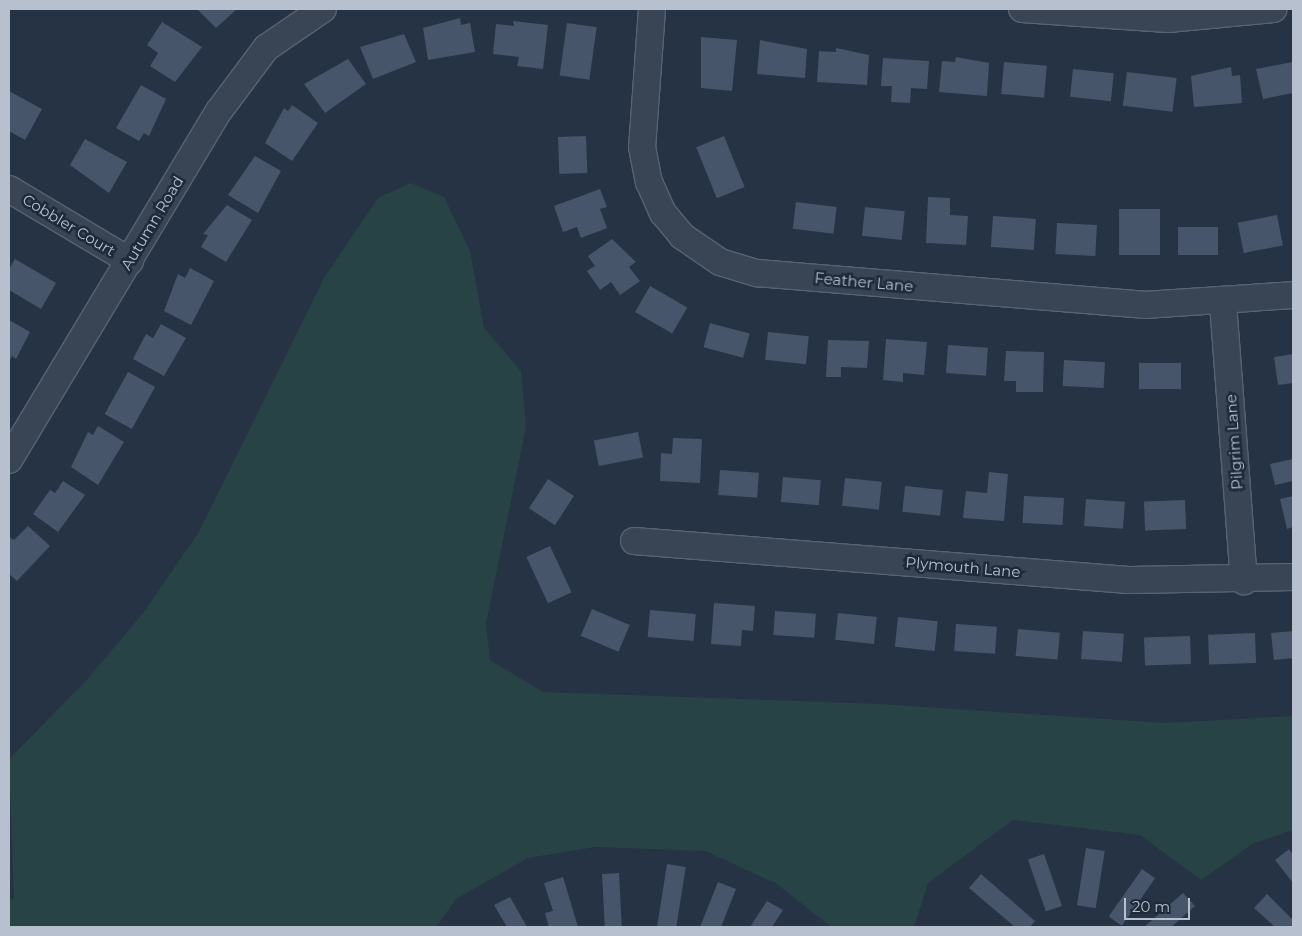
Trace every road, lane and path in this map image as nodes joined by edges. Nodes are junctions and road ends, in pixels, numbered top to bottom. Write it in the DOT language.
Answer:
graph roads {
  1 [pos="652,9"];
  2 [pos="1022,9"];
  3 [pos="1274,9"];
  4 [pos="311,11"];
  5 [pos="9,189"];
  6 [pos="130,260"];
  7 [pos="1293,295"];
  8 [pos="1223,303"];
  9 [pos="9,460"];
  10 [pos="634,541"];
  11 [pos="1293,577"];
  12 [pos="1244,581"];
  1 -- 8 [label="street, Feather Lane"];
  2 -- 3 [label="street"];
  4 -- 6 [label="street, Autumn Road"];
  5 -- 6 [label="street, Cobbler Court"];
  6 -- 9 [label="street, Autumn Road"];
  7 -- 8 [label="street, Feather Lane"];
  8 -- 12 [label="street, Pilgrim Lane"];
  10 -- 12 [label="street, Plymouth Lane"];
  11 -- 12 [label="street, Plymouth Lane"];
}
